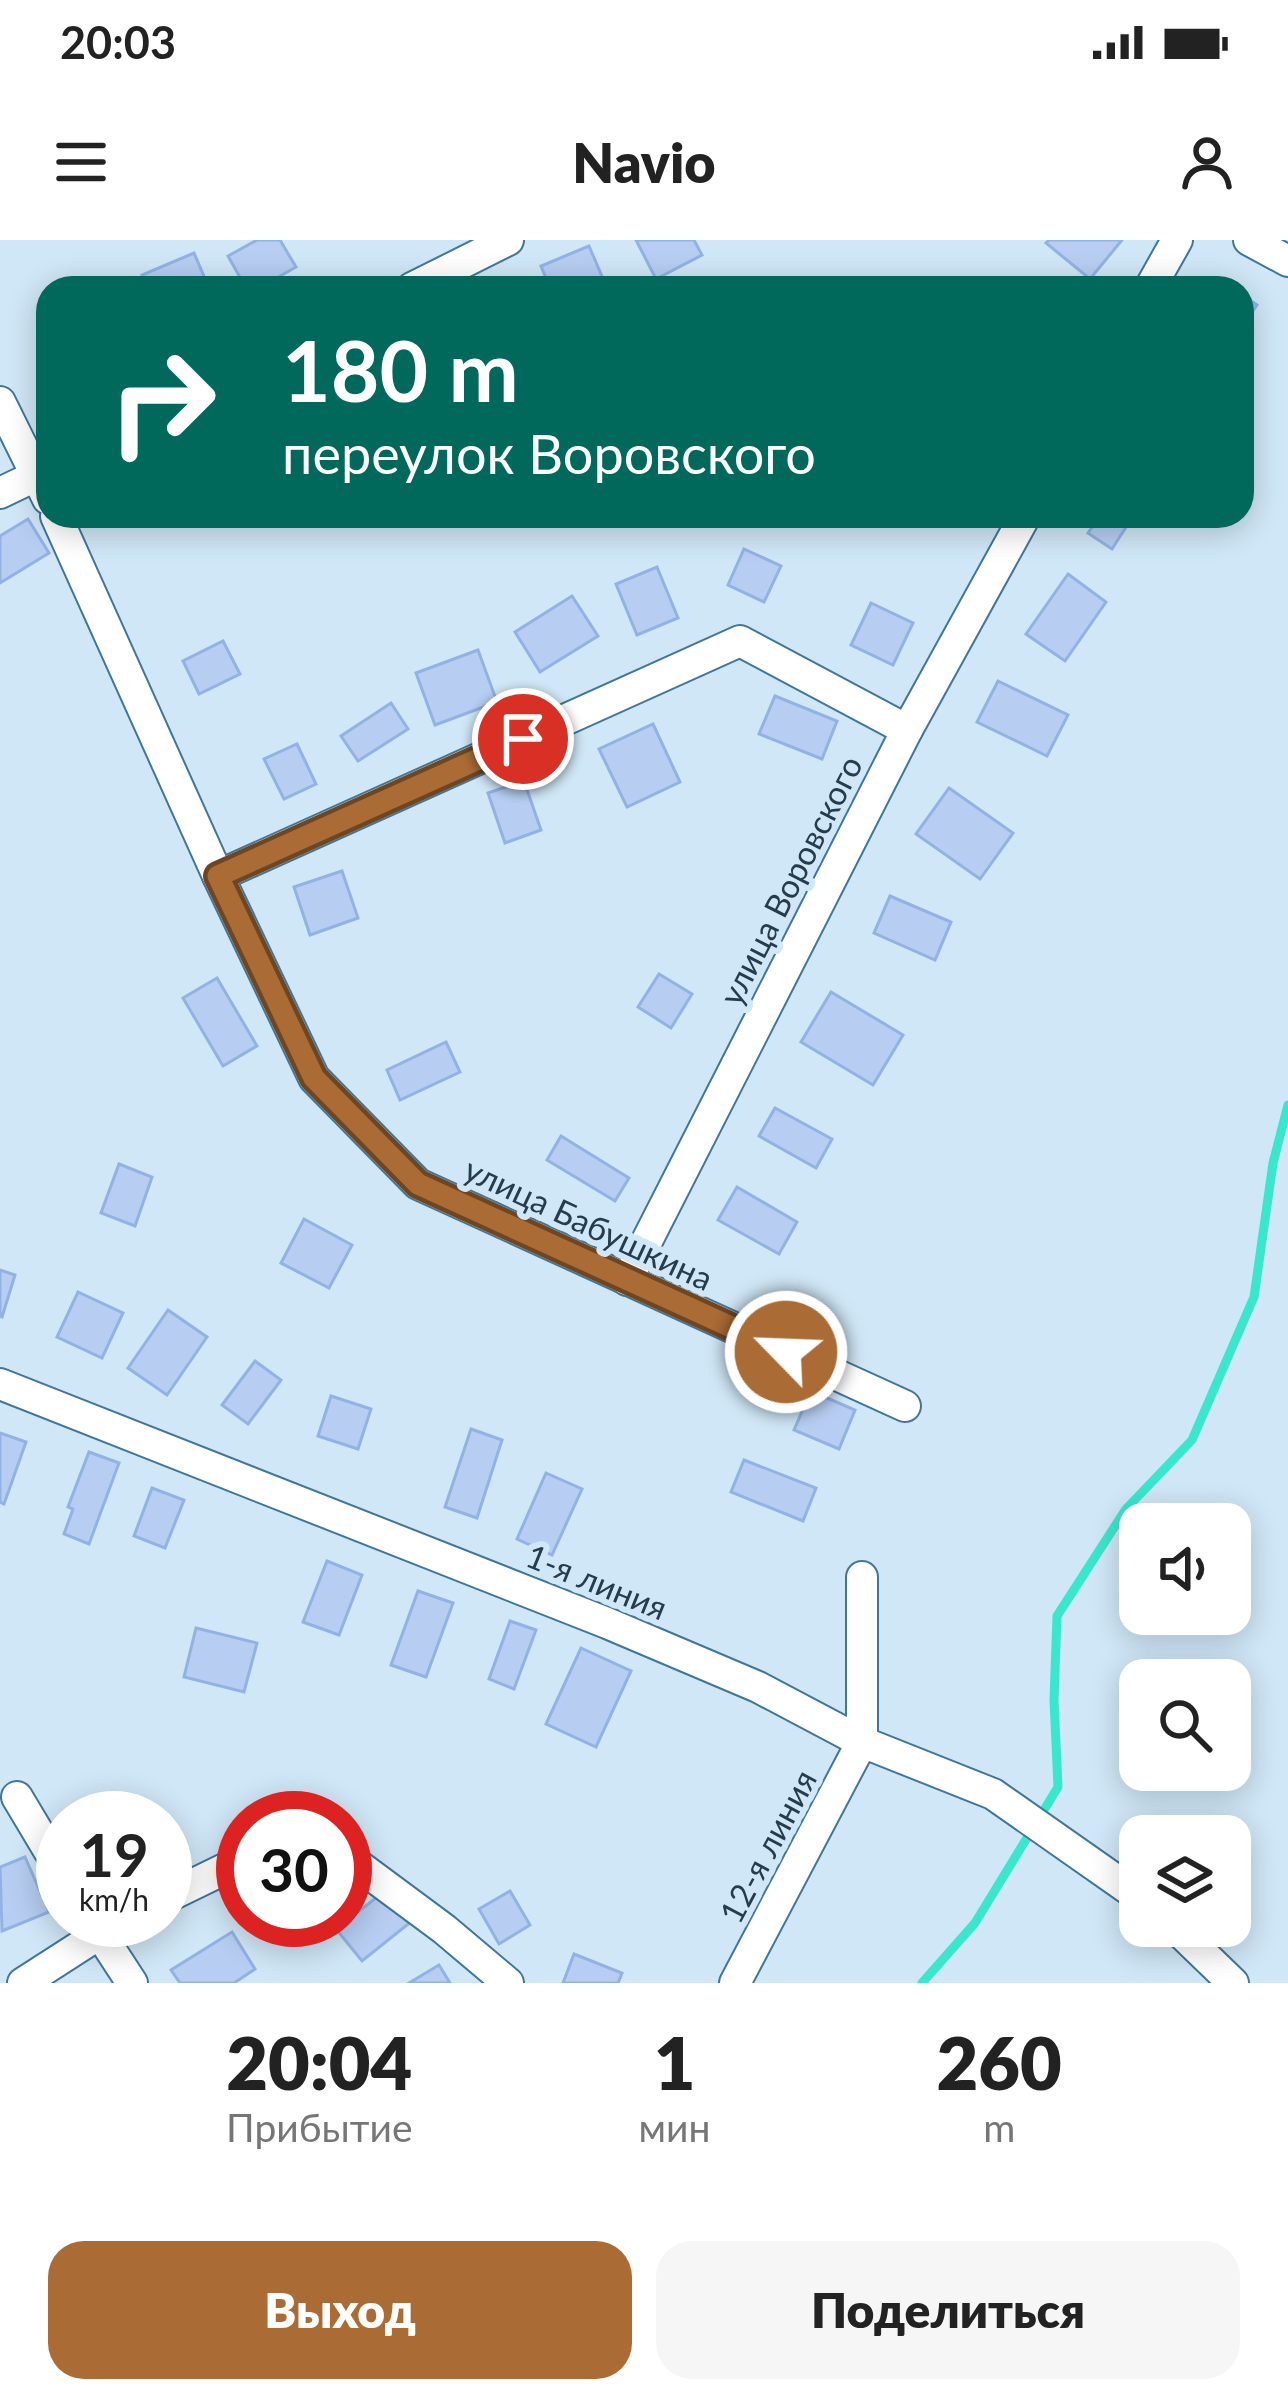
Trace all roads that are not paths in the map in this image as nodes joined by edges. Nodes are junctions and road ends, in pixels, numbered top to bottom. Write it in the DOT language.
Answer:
graph roads {
  1 [pos="508,240"];
  2 [pos="1177,240"];
  3 [pos="1249,240"];
  4 [pos="1288,261"];
  5 [pos="436,276"];
  6 [pos="1157,276"];
  7 [pos="0,401"];
  8 [pos="36,467"];
  9 [pos="36,484"];
  10 [pos="0,494"];
  11 [pos="61,528"];
  12 [pos="1018,528"];
  13 [pos="907,730"];
  14 [pos="218,876"];
  15 [pos="627,1280"];
  16 [pos="0,1384"];
  17 [pos="904,1406"];
  18 [pos="862,1577"];
  19 [pos="862,1742"];
  20 [pos="17,1797"];
  21 [pos="36,1829"];
  22 [pos="372,1874"];
  23 [pos="1119,1882"];
  24 [pos="72,1947"];
  25 [pos="115,1947"];
  26 [pos="1196,1947"];
  27 [pos="23,1983"];
  28 [pos="131,1983"];
  29 [pos="508,1983"];
  30 [pos="735,1983"];
  31 [pos="1233,1983"];
  1 -- 5 [label="street"];
  2 -- 6 [label="street"];
  3 -- 4 [label="street"];
  7 -- 8 [label="street"];
  9 -- 10 [label="street"];
  11 -- 14 [label="street, улица Бабушкина"];
  12 -- 13 [label="street, улица Воровского"];
  13 -- 14 [label="street"];
  13 -- 15 [label="street, улица Воровского"];
  14 -- 15 [label="street, улица Бабушкина"];
  15 -- 17 [label="street, улица Бабушкина"];
  16 -- 19 [label="street, 1-я линия"];
  18 -- 19 [label="street"];
  19 -- 23 [label="street, 1-я линия"];
  19 -- 30 [label="street, 12-я линия"];
  20 -- 21 [label="street"];
  22 -- 29 [label="street"];
  24 -- 27 [label="street"];
  25 -- 28 [label="street"];
  26 -- 31 [label="street"];
}
